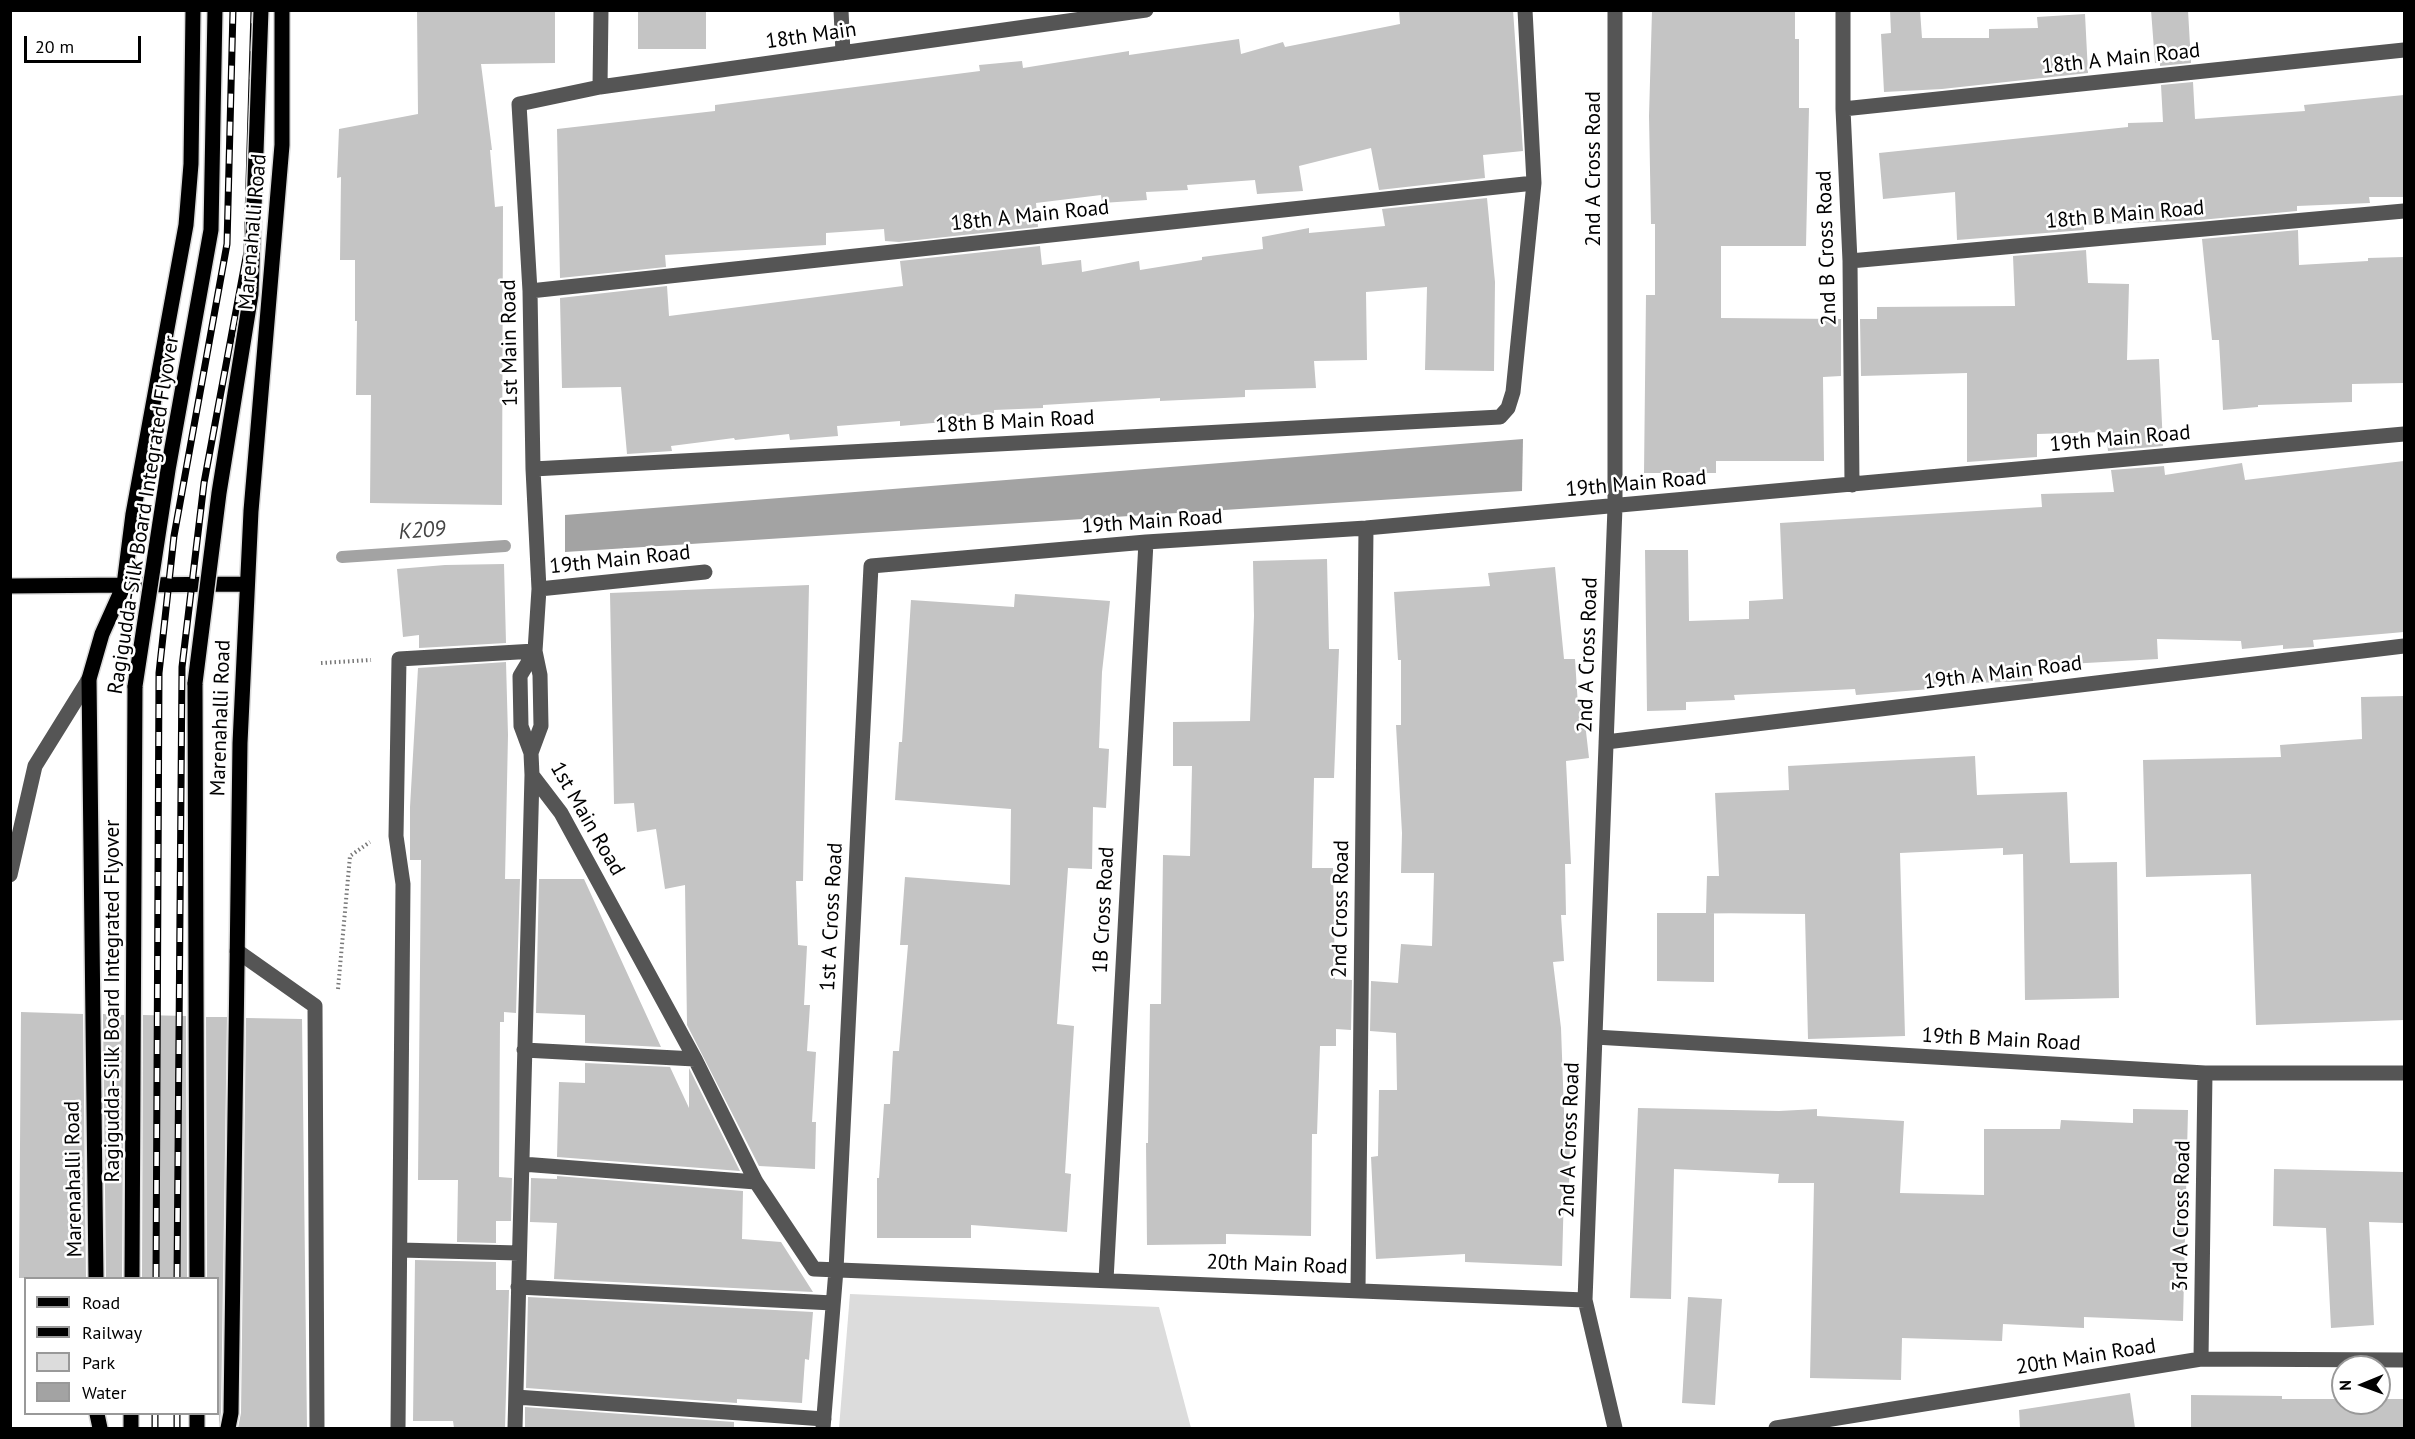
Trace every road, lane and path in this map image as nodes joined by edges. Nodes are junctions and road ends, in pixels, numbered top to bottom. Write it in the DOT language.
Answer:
graph roads {
  1 [pos="193,10"];
  2 [pos="215,10"];
  3 [pos="261,10"];
  4 [pos="282,10"];
  5 [pos="601,10"];
  6 [pos="841,10"];
  7 [pos="1146,10"];
  8 [pos="1525,10"];
  9 [pos="1615,10"];
  10 [pos="1842,10"];
  11 [pos="1091,14"];
  12 [pos="2404,50"];
  13 [pos="843,53"];
  14 [pos="600,87"];
  15 [pos="519,104"];
  16 [pos="1843,109"];
  17 [pos="1534,183"];
  18 [pos="2404,211"];
  19 [pos="1850,261"];
  20 [pos="530,291"];
  21 [pos="2404,434"];
  22 [pos="533,469"];
  23 [pos="1852,485"];
  24 [pos="1615,507"];
  25 [pos="1366,528"];
  26 [pos="1146,542"];
  27 [pos="871,566"];
  28 [pos="705,572"];
  29 [pos="247,584"];
  30 [pos="124,585"];
  31 [pos="10,586"];
  32 [pos="539,589"];
  33 [pos="2404,646"];
  34 [pos="535,651"];
  35 [pos="376,660"];
  36 [pos="321,663"];
  37 [pos="89,679"];
  38 [pos="1606,742"];
  39 [pos="532,775"];
  40 [pos="373,840"];
  41 [pos="10,875"];
  42 [pos="237,951"];
  43 [pos="338,994"];
  44 [pos="1595,1037"];
  45 [pos="524,1050"];
  46 [pos="694,1059"];
  47 [pos="2205,1073"];
  48 [pos="2404,1073"];
  49 [pos="522,1164"];
  50 [pos="756,1182"];
  51 [pos="400,1250"];
  52 [pos="519,1253"];
  53 [pos="836,1270"];
  54 [pos="96,1277"];
  55 [pos="132,1277"];
  56 [pos="197,1277"];
  57 [pos="1106,1280"];
  58 [pos="518,1287"];
  59 [pos="1358,1289"];
  60 [pos="1585,1300"];
  61 [pos="833,1303"];
  62 [pos="2201,1359"];
  63 [pos="2404,1360"];
  64 [pos="516,1397"];
  65 [pos="823,1424"];
  66 [pos="228,1428"];
  67 [pos="317,1428"];
  68 [pos="398,1428"];
  69 [pos="515,1428"];
  70 [pos="1615,1428"];
  71 [pos="1776,1428"];
  1 -- 30 [label="main road, Marenahalli Road"];
  2 -- 55 [label="main road, Ragigudda-Silk Board Integrated Flyover, bridge"];
  3 -- 56 [label="main road, bridge"];
  4 -- 29 [label="main road, Marenahalli Road"];
  5 -- 14 [label="street"];
  6 -- 13 [label="street"];
  7 -- 11 [label="street, 18th Main"];
  8 -- 17 [label="street"];
  9 -- 24 [label="street, 2nd A Cross Road"];
  10 -- 16 [label="street, 2nd B Cross Road"];
  11 -- 13 [label="street, 18th Main"];
  12 -- 16 [label="street, 18th A Main Road"];
  13 -- 14 [label="street, 18th Main"];
  14 -- 15 [label="street, 18th Main"];
  15 -- 20 [label="street, 1st Main Road"];
  16 -- 19 [label="street, 2nd B Cross Road"];
  17 -- 20 [label="street, 18th A Main Road"];
  17 -- 22 [label="street, 18th B Main Road"];
  18 -- 19 [label="street, 18th B Main Road"];
  19 -- 23 [label="street, 2nd B Cross Road"];
  20 -- 22 [label="street, 1st Main Road"];
  21 -- 23 [label="street, 19th Main Road"];
  22 -- 32 [label="street, 1st Main Road"];
  23 -- 24 [label="street, 19th Main Road"];
  24 -- 25 [label="street, 19th Main Road"];
  24 -- 38 [label="street, 2nd A Cross Road"];
  25 -- 26 [label="street, 19th Main Road"];
  25 -- 59 [label="street, 2nd Cross Road"];
  26 -- 27 [label="street, 19th Main Road"];
  26 -- 57 [label="street, 1B Cross Road"];
  27 -- 53 [label="street, 1st A Cross Road"];
  28 -- 32 [label="street, 19th Main Road"];
  29 -- 30 [label="main road"];
  29 -- 42 [label="main road, Marenahalli Road"];
  30 -- 31 [label="main road"];
  30 -- 37 [label="main road, Marenahalli Road"];
  32 -- 34 [label="street, 1st Main Road"];
  33 -- 38 [label="street, 19th A Main Road"];
  34 -- 39 [label="street, 1st Main Road"];
  34 -- 51 [label="street"];
  35 -- 36 [label="path"];
  37 -- 41 [label="street"];
  37 -- 54 [label="main road, Marenahalli Road"];
  38 -- 44 [label="street, 2nd A Cross Road"];
  39 -- 45 [label="street"];
  39 -- 46 [label="street, 1st Main Road"];
  40 -- 43 [label="path"];
  42 -- 66 [label="main road, Marenahalli Road"];
  42 -- 67 [label="street"];
  44 -- 47 [label="street, 19th B Main Road"];
  44 -- 60 [label="street, 2nd A Cross Road"];
  45 -- 46 [label="street"];
  45 -- 49 [label="street"];
  46 -- 50 [label="street, 1st Main Road"];
  47 -- 48 [label="street, 19th B Main Road"];
  47 -- 62 [label="street, 3rd A Cross Road"];
  49 -- 50 [label="street"];
  49 -- 52 [label="street"];
  50 -- 53 [label="street, 1st Main Road"];
  51 -- 52 [label="street"];
  51 -- 68 [label="street"];
  52 -- 58 [label="street"];
  53 -- 57 [label="street, 20th Main Road"];
  53 -- 61 [label="street, 1st A Cross Road"];
  57 -- 59 [label="street, 20th Main Road"];
  58 -- 61 [label="street"];
  58 -- 64 [label="street"];
  59 -- 60 [label="street, 20th Main Road"];
  60 -- 70 [label="street"];
  61 -- 65 [label="street, 1st A Cross Road"];
  62 -- 63 [label="street, 20th Main Road"];
  62 -- 71 [label="street, 20th Main Road"];
  64 -- 65 [label="street"];
  64 -- 69 [label="street"];
}
